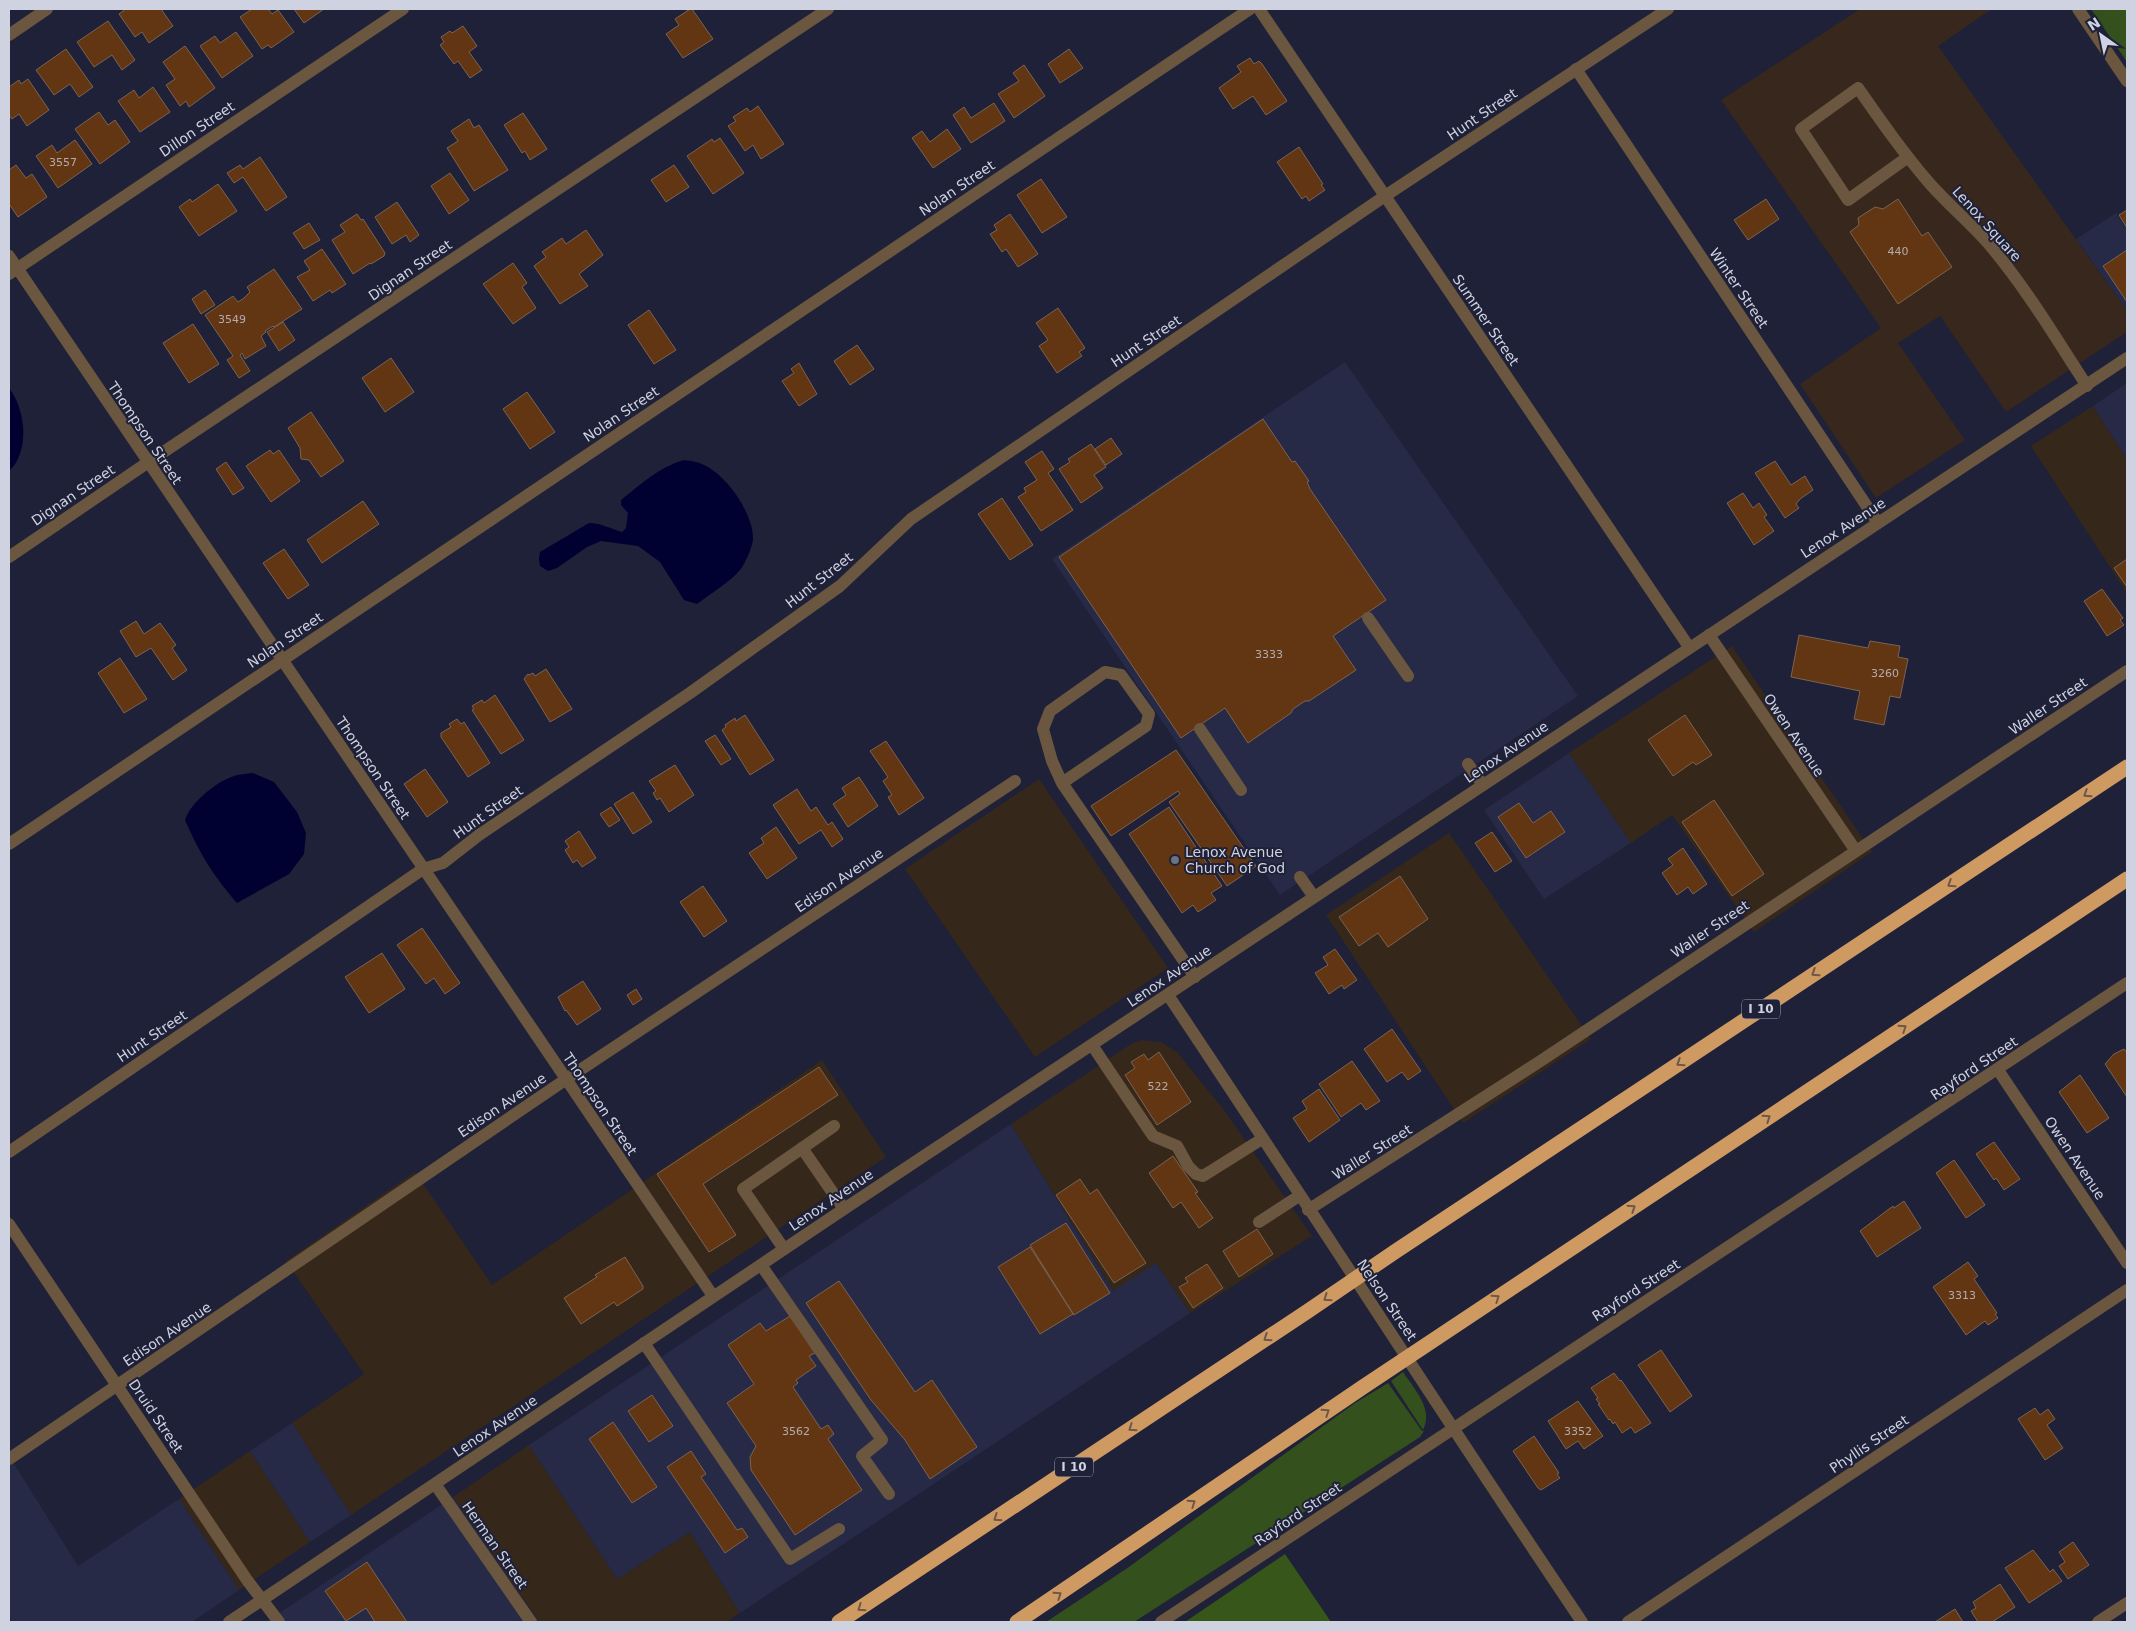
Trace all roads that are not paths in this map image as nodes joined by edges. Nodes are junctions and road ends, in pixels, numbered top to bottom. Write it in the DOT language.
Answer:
graph roads {
  1 [pos="47,9"];
  2 [pos="402,9"];
  3 [pos="828,9"];
  4 [pos="1250,9"];
  5 [pos="1259,9"];
  6 [pos="1668,9"];
  7 [pos="2078,9"];
  8 [pos="9,34"];
  9 [pos="2127,57"];
  10 [pos="2116,64"];
  11 [pos="1576,70"];
  12 [pos="2127,81"];
  13 [pos="1908,157"];
  14 [pos="1385,196"];
  15 [pos="9,256"];
  16 [pos="13,271"];
  17 [pos="2127,358"];
  18 [pos="2087,386"];
  19 [pos="147,462"];
  20 [pos="1878,523"];
  21 [pos="9,557"];
  22 [pos="1368,618"];
  23 [pos="1708,635"];
  24 [pos="1689,647"];
  25 [pos="282,661"];
  26 [pos="2127,671"];
  27 [pos="1408,676"];
  28 [pos="1200,729"];
  29 [pos="1468,764"];
  30 [pos="2127,767"];
  31 [pos="1015,781"];
  32 [pos="1062,783"];
  33 [pos="1482,785"];
  34 [pos="1241,790"];
  35 [pos="9,844"];
  36 [pos="1856,851"];
  37 [pos="423,869"];
  38 [pos="1300,877"];
  39 [pos="2127,880"];
  40 [pos="1314,897"];
  41 [pos="1195,976"];
  42 [pos="2127,983"];
  43 [pos="1168,995"];
  44 [pos="1092,1045"];
  45 [pos="1998,1070"];
  46 [pos="565,1080"];
  47 [pos="834,1126"];
  48 [pos="1262,1139"];
  49 [pos="802,1148"];
  50 [pos="9,1152"];
  51 [pos="1299,1196"];
  52 [pos="844,1209"];
  53 [pos="1308,1210"];
  54 [pos="1259,1222"];
  55 [pos="9,1224"];
  56 [pos="784,1249"];
  57 [pos="2127,1263"];
  58 [pos="761,1265"];
  59 [pos="2127,1290"];
  60 [pos="713,1296"];
  61 [pos="644,1343"];
  62 [pos="118,1386"];
  63 [pos="1452,1429"];
  64 [pos="9,1459"];
  65 [pos="435,1484"];
  66 [pos="889,1494"];
  67 [pos="839,1529"];
  68 [pos="262,1600"];
  69 [pos="2127,1603"];
  70 [pos="229,1622"];
  71 [pos="278,1622"];
  72 [pos="530,1622"];
  73 [pos="839,1622"];
  74 [pos="1017,1622"];
  75 [pos="1161,1622"];
  76 [pos="1582,1622"];
  77 [pos="1628,1622"];
  78 [pos="2098,1622"];
  1 -- 8 [label="street"];
  2 -- 16 [label="street, Dillon Street"];
  3 -- 19 [label="street, Dignan Street"];
  4 -- 25 [label="street, Nolan Street"];
  5 -- 14 [label="street, Summer Street"];
  6 -- 11 [label="street, Hunt Street"];
  7 -- 10 [label="street"];
  9 -- 10 [label="street"];
  10 -- 12 [label="street"];
  11 -- 14 [label="street, Hunt Street"];
  11 -- 20 [label="street, Winter Street"];
  13 -- 13 [label="street, Lenox Square"];
  13 -- 18 [label="street, Lenox Square"];
  14 -- 24 [label="street, Summer Street"];
  14 -- 37 [label="street, Hunt Street"];
  15 -- 16 [label="street, Thompson Street"];
  16 -- 19 [label="street, Thompson Street"];
  17 -- 18 [label="street, Lenox Avenue"];
  18 -- 20 [label="street, Lenox Avenue"];
  19 -- 21 [label="street, Dignan Street"];
  19 -- 25 [label="street, Thompson Street"];
  20 -- 23 [label="street, Lenox Avenue"];
  22 -- 27 [label="street"];
  23 -- 24 [label="street, Lenox Avenue"];
  23 -- 36 [label="street, Owen Avenue"];
  24 -- 33 [label="street, Lenox Avenue"];
  25 -- 35 [label="street, Nolan Street"];
  25 -- 37 [label="street, Thompson Street"];
  26 -- 36 [label="street, Waller Street"];
  28 -- 34 [label="street"];
  29 -- 33 [label="street"];
  30 -- 73 [label="highway, I 10, one-way"];
  31 -- 46 [label="street, Edison Avenue"];
  32 -- 32 [label="street"];
  32 -- 41 [label="street"];
  33 -- 40 [label="street, Lenox Avenue"];
  36 -- 53 [label="street, Waller Street"];
  37 -- 46 [label="street, Thompson Street"];
  37 -- 50 [label="street, Hunt Street"];
  38 -- 40 [label="street"];
  74 -- 39 [label="highway, one-way"];
  40 -- 41 [label="street, Lenox Avenue"];
  41 -- 43 [label="street, Lenox Avenue"];
  42 -- 45 [label="street, Rayford Street"];
  43 -- 44 [label="street, Lenox Avenue"];
  43 -- 48 [label="street, Nelson Street"];
  44 -- 48 [label="street"];
  44 -- 52 [label="street, Lenox Avenue"];
  45 -- 57 [label="street, Owen Avenue"];
  45 -- 63 [label="street, Rayford Street"];
  46 -- 60 [label="street, Thompson Street"];
  46 -- 62 [label="street, Edison Avenue"];
  47 -- 49 [label="street"];
  48 -- 51 [label="street, Nelson Street"];
  49 -- 52 [label="street"];
  49 -- 56 [label="street"];
  51 -- 53 [label="street, Nelson Street"];
  51 -- 54 [label="street"];
  52 -- 56 [label="street, Lenox Avenue"];
  53 -- 63 [label="street, Nelson Street"];
  55 -- 62 [label="street, Druid Street"];
  56 -- 58 [label="street, Lenox Avenue"];
  58 -- 60 [label="street, Lenox Avenue"];
  58 -- 66 [label="street"];
  59 -- 77 [label="street, Phyllis Street"];
  60 -- 61 [label="street, Lenox Avenue"];
  61 -- 65 [label="street, Lenox Avenue"];
  61 -- 67 [label="street"];
  62 -- 64 [label="street, Edison Avenue"];
  62 -- 68 [label="street, Druid Street"];
  63 -- 75 [label="street, Rayford Street"];
  63 -- 76 [label="street, Nelson Street"];
  65 -- 68 [label="street, Lenox Avenue"];
  65 -- 72 [label="street, Herman Street"];
  68 -- 70 [label="street, Lenox Avenue"];
  68 -- 71 [label="street, Druid Street"];
  69 -- 78 [label="street"];
}
